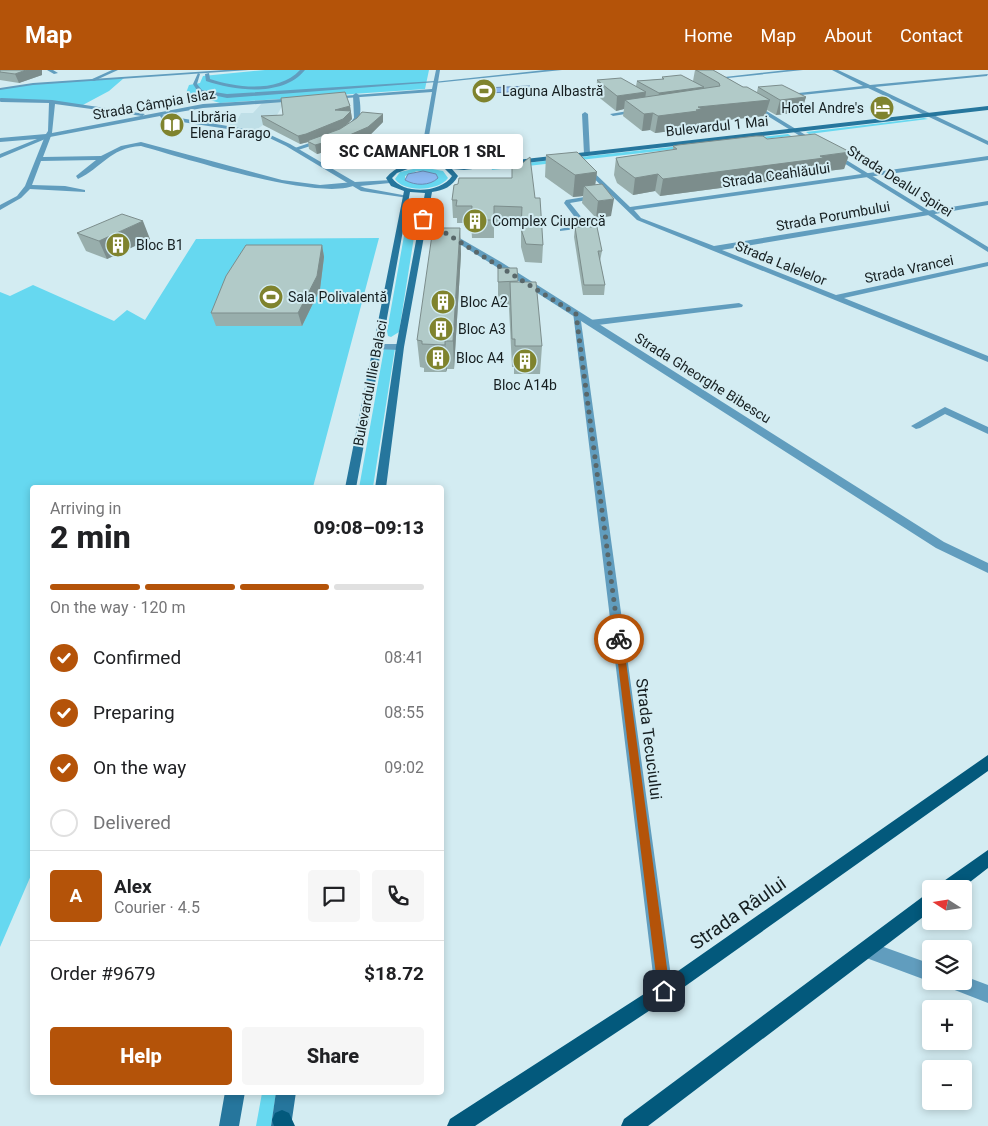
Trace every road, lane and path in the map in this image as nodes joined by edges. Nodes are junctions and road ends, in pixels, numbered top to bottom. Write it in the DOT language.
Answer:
graph roads {
  1 [pos="49,70"];
  2 [pos="63,70"];
  3 [pos="116,70"];
  4 [pos="248,70"];
  5 [pos="303,70"];
  6 [pos="438,70"];
  7 [pos="560,70"];
  8 [pos="801,70"];
  9 [pos="834,70"];
  10 [pos="56,73"];
  11 [pos="198,74"];
  12 [pos="207,74"];
  13 [pos="987,75"];
  14 [pos="92,80"];
  15 [pos="435,82"];
  16 [pos="33,84"];
  17 [pos="720,85"];
  18 [pos="869,87"];
  19 [pos="619,88"];
  20 [pos="0,89"];
  21 [pos="434,90"];
  22 [pos="582,92"];
  23 [pos="356,95"];
  24 [pos="775,96"];
  25 [pos="326,97"];
  26 [pos="306,98"];
  27 [pos="757,98"];
  28 [pos="744,99"];
  29 [pos="750,99"];
  30 [pos="0,100"];
  31 [pos="52,102"];
  32 [pos="988,108"];
  33 [pos="647,109"];
  34 [pos="585,114"];
  35 [pos="613,114"];
  36 [pos="928,115"];
  37 [pos="988,115"];
  38 [pos="153,116"];
  39 [pos="940,121"];
  40 [pos="795,130"];
  41 [pos="855,131"];
  42 [pos="342,132"];
  43 [pos="48,136"];
  44 [pos="816,136"];
  45 [pos="331,137"];
  46 [pos="806,137"];
  47 [pos="795,138"];
  48 [pos="0,140"];
  49 [pos="988,143"];
  50 [pos="295,149"];
  51 [pos="587,154"];
  52 [pos="0,156"];
  53 [pos="100,158"];
  54 [pos="988,158"];
  55 [pos="40,159"];
  56 [pos="423,159"];
  57 [pos="591,162"];
  58 [pos="577,163"];
  59 [pos="433,165"];
  60 [pos="410,166"];
  61 [pos="448,169"];
  62 [pos="867,175"];
  63 [pos="78,177"];
  64 [pos="390,182"];
  65 [pos="354,184"];
  66 [pos="28,187"];
  67 [pos="429,190"];
  68 [pos="83,192"];
  69 [pos="407,193"];
  70 [pos="613,195"];
  71 [pos="988,203"];
  72 [pos="0,208"];
  73 [pos="627,209"];
  74 [pos="403,212"];
  75 [pos="928,212"];
  76 [pos="423,215"];
  77 [pos="562,230"];
  78 [pos="712,249"];
  79 [pos="988,250"];
  80 [pos="988,264"];
  81 [pos="835,298"];
  82 [pos="739,305"];
  83 [pos="576,314"];
  84 [pos="590,323"];
  85 [pos="378,347"];
  86 [pos="400,347"];
  87 [pos="987,357"];
  88 [pos="916,426"];
  89 [pos="988,431"];
  90 [pos="351,485"];
  91 [pos="380,485"];
  92 [pos="988,568"];
  93 [pos="988,762"];
  94 [pos="988,858"];
  95 [pos="959,880"];
  96 [pos="922,908"];
  97 [pos="867,950"];
  98 [pos="922,970"];
  99 [pos="972,988"];
  100 [pos="664,991"];
  101 [pos="988,994"];
  102 [pos="234,1095"];
  103 [pos="286,1095"];
  104 [pos="283,1124"];
  105 [pos="229,1126"];
  106 [pos="457,1126"];
  107 [pos="631,1126"];
  1 -- 10 [label="street"];
  2 -- 10 [label="street"];
  3 -- 14 [label="street"];
  4 -- 12 [label="street"];
  5 -- 12 [label="street"];
  6 -- 15 [label="street"];
  7 -- 15 [label="street"];
  8 -- 17 [label="street"];
  9 -- 18 [label="street"];
  10 -- 16 [label="street"];
  11 -- 12 [label="street"];
  11 -- 14 [label="street"];
  11 -- 15 [label="street"];
  13 -- 18 [label="street"];
  14 -- 16 [label="street"];
  15 -- 21 [label="street"];
  16 -- 20 [label="street"];
  16 -- 30 [label="street"];
  18 -- 24 [label="street"];
  18 -- 36 [label="street"];
  19 -- 22 [label="street"];
  21 -- 23 [label="street"];
  21 -- 56 [label="street"];
  23 -- 25 [label="street"];
  23 -- 42 [label="street"];
  26 -- 38 [label="street, Strada Câmpia Islaz"];
  27 -- 29 [label="street"];
  28 -- 40 [label="street, Strada Dealul Spirei"];
  30 -- 31 [label="street"];
  31 -- 38 [label="street"];
  31 -- 43 [label="street"];
  32 -- 36 [label="main road, Bulevardul 1 Mai"];
  33 -- 35 [label="street"];
  34 -- 51 [label="street"];
  36 -- 39 [label="street"];
  36 -- 40 [label="main road, Bulevardul 1 Mai"];
  37 -- 39 [label="main road"];
  38 -- 43 [label="street, Strada Câmpia Islaz"];
  38 -- 50 [label="street"];
  39 -- 41 [label="main road"];
  39 -- 49 [label="street"];
  40 -- 46 [label="street, Strada Dealul Spirei"];
  40 -- 51 [label="main road, Bulevardul 1 Mai"];
  43 -- 48 [label="street, Strada Câmpia Islaz"];
  43 -- 52 [label="street"];
  43 -- 55 [label="street"];
  44 -- 46 [label="main road"];
  45 -- 50 [label="street"];
  46 -- 47 [label="main road"];
  46 -- 62 [label="street, Strada Dealul Spirei"];
  50 -- 65 [label="street"];
  51 -- 61 [label="main road, Bulevardul 1 Mai"];
  53 -- 55 [label="street"];
  53 -- 63 [label="street"];
  53 -- 65 [label="street"];
  54 -- 62 [label="street, Strada Ceahlăului"];
  55 -- 66 [label="street"];
  56 -- 59 [label="street"];
  56 -- 60 [label="street"];
  57 -- 58 [label="main road"];
  58 -- 70 [label="street, Strada Lalelelor"];
  59 -- 60 [label="main road"];
  59 -- 61 [label="main road"];
  60 -- 64 [label="main road"];
  61 -- 67 [label="main road"];
  62 -- 73 [label="street, Strada Ceahlăului"];
  62 -- 75 [label="street, Strada Dealul Spirei"];
  64 -- 65 [label="street"];
  64 -- 69 [label="main road"];
  65 -- 69 [label="street"];
  66 -- 68 [label="street"];
  66 -- 72 [label="street"];
  67 -- 69 [label="main road"];
  67 -- 76 [label="main road, Bulevardul Ilie Balaci"];
  69 -- 74 [label="main road, Bulevardul Ilie Balaci"];
  70 -- 73 [label="street, Strada Lalelelor"];
  70 -- 77 [label="street"];
  71 -- 75 [label="street, Strada Porumbului"];
  73 -- 78 [label="street, Strada Lalelelor"];
  74 -- 76 [label="street, Strada Gheorghe Bibescu"];
  74 -- 85 [label="main road, Bulevardul Ilie Balaci"];
  75 -- 78 [label="street, Strada Porumbului"];
  75 -- 79 [label="street, Strada Dealul Spirei"];
  76 -- 83 [label="street, Strada Gheorghe Bibescu"];
  76 -- 86 [label="main road, Bulevardul Ilie Balaci"];
  78 -- 81 [label="street, Strada Lalelelor"];
  80 -- 81 [label="street, Strada Vrancei"];
  81 -- 87 [label="street, Strada Lalelelor"];
  82 -- 84 [label="street"];
  83 -- 84 [label="street, Strada Gheorghe Bibescu"];
  83 -- 100 [label="street, Strada Tecuciului"];
  84 -- 92 [label="street, Strada Gheorghe Bibescu"];
  85 -- 86 [label="street"];
  85 -- 90 [label="main road, Bulevardul Ilie Balaci"];
  86 -- 91 [label="main road, Bulevardul Ilie Balaci"];
  88 -- 89 [label="street"];
  93 -- 100 [label="main road, Strada Râului"];
  94 -- 95 [label="main road"];
  96 -- 97 [label="main road"];
  97 -- 98 [label="street"];
  97 -- 107 [label="main road"];
  99 -- 101 [label="street"];
  100 -- 106 [label="main road, Strada Râului"];
  102 -- 105 [label="main road"];
  103 -- 104 [label="main road"];
}
